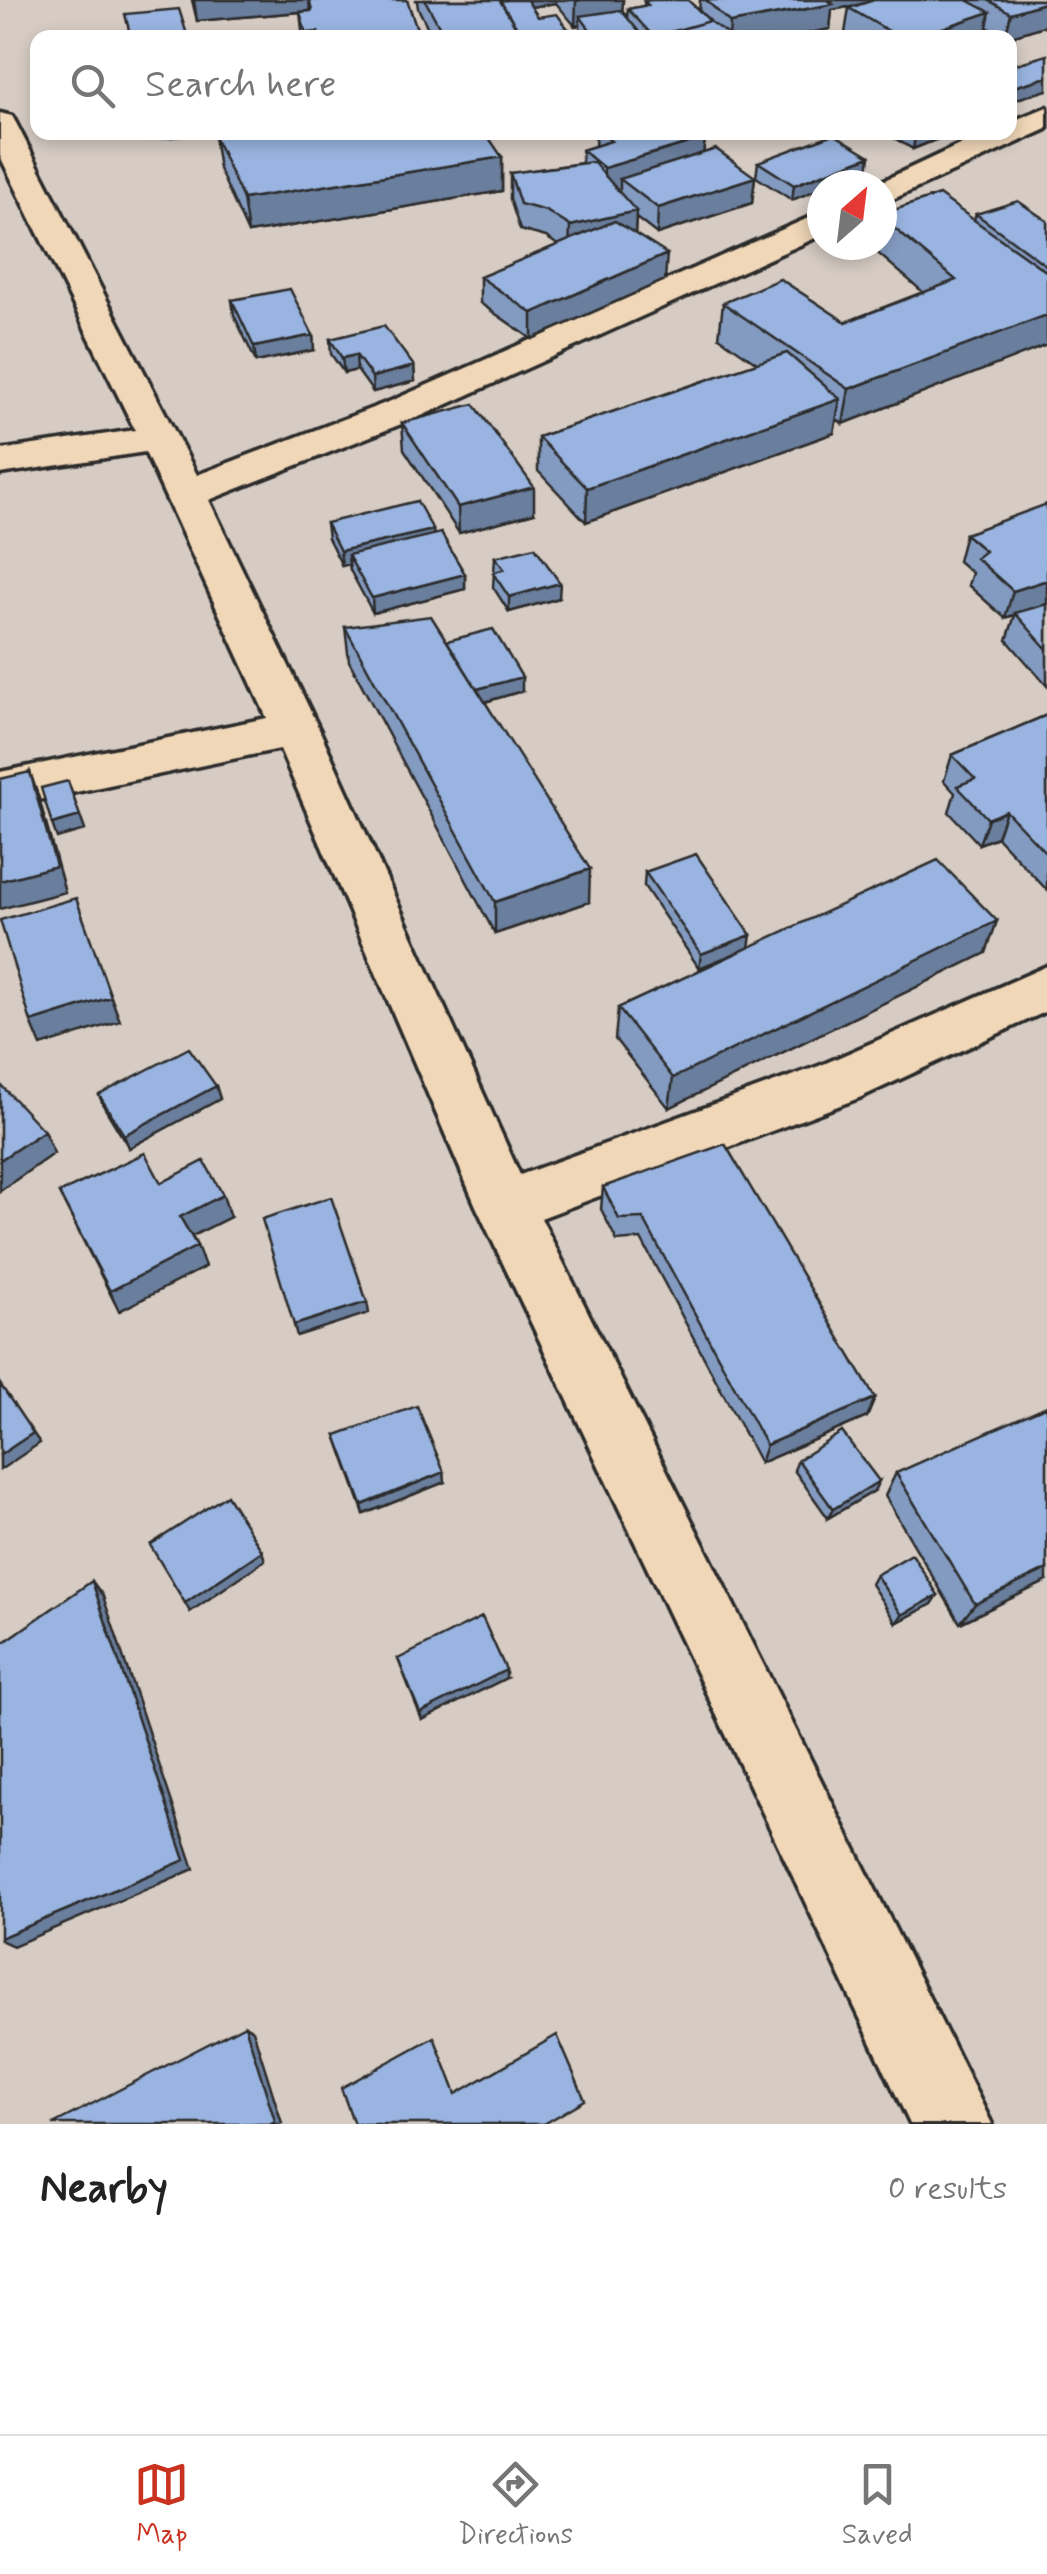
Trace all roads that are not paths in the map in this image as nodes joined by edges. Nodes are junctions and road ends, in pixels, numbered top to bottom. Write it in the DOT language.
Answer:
graph roads {
  1 [pos="1047,117"];
  2 [pos="0,123"];
  3 [pos="1017,131"];
  4 [pos="998,140"];
  5 [pos="897,187"];
  6 [pos="807,229"];
  7 [pos="160,438"];
  8 [pos="0,462"];
  9 [pos="184,495"];
  10 [pos="295,728"];
  11 [pos="0,790"];
  12 [pos="1047,986"];
  13 [pos="504,1206"];
  14 [pos="952,2124"];
  1 -- 3 [label="street"];
  2 -- 7 [label="street"];
  4 -- 5 [label="street"];
  6 -- 9 [label="street"];
  7 -- 8 [label="street"];
  7 -- 9 [label="street"];
  9 -- 10 [label="street"];
  10 -- 11 [label="street"];
  10 -- 13 [label="street"];
  12 -- 13 [label="street"];
  13 -- 14 [label="street"];
}
